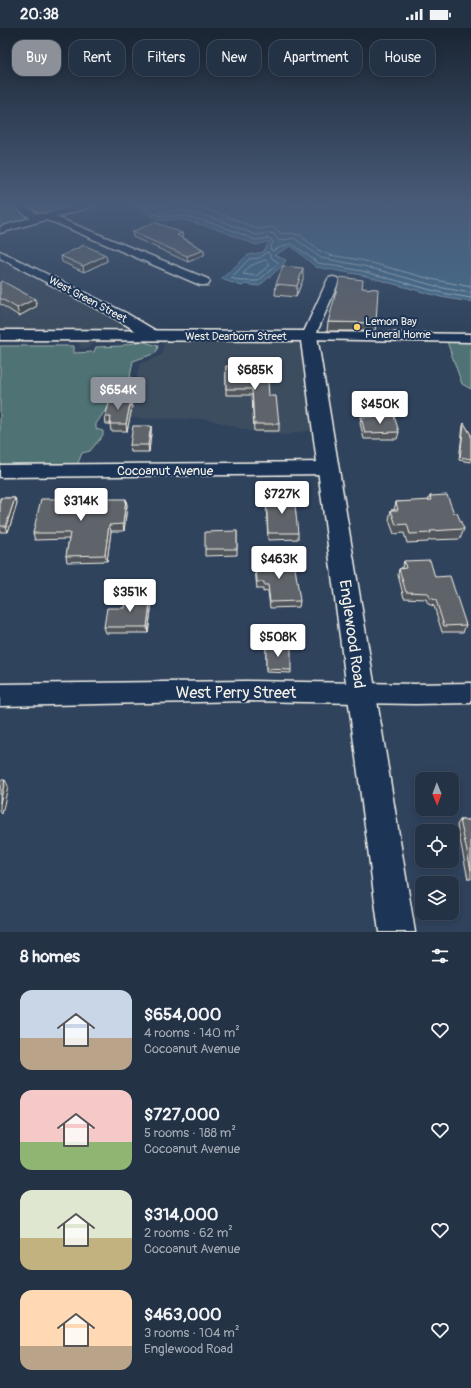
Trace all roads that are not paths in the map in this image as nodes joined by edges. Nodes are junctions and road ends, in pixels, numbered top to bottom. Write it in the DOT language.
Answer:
graph roads {
  1 [pos="119,246"];
  2 [pos="0,254"];
  3 [pos="333,281"];
  4 [pos="204,282"];
  5 [pos="0,335"];
  6 [pos="153,335"];
  7 [pos="310,336"];
  8 [pos="471,338"];
  9 [pos="330,468"];
  10 [pos="0,471"];
  11 [pos="361,693"];
  12 [pos="471,693"];
  13 [pos="0,694"];
  14 [pos="397,932"];
  1 -- 4 [label="street"];
  2 -- 6 [label="street, West Green Street"];
  3 -- 7 [label="street"];
  5 -- 6 [label="street, West Dearborn Street"];
  6 -- 7 [label="street, West Dearborn Street"];
  7 -- 8 [label="street, West Dearborn Street"];
  7 -- 9 [label="street, Englewood Road"];
  9 -- 10 [label="street, Cocoanut Avenue"];
  9 -- 11 [label="street, Englewood Road"];
  11 -- 12 [label="street, West Perry Street"];
  11 -- 13 [label="street, West Perry Street"];
  11 -- 14 [label="street, Englewood Road"];
}
